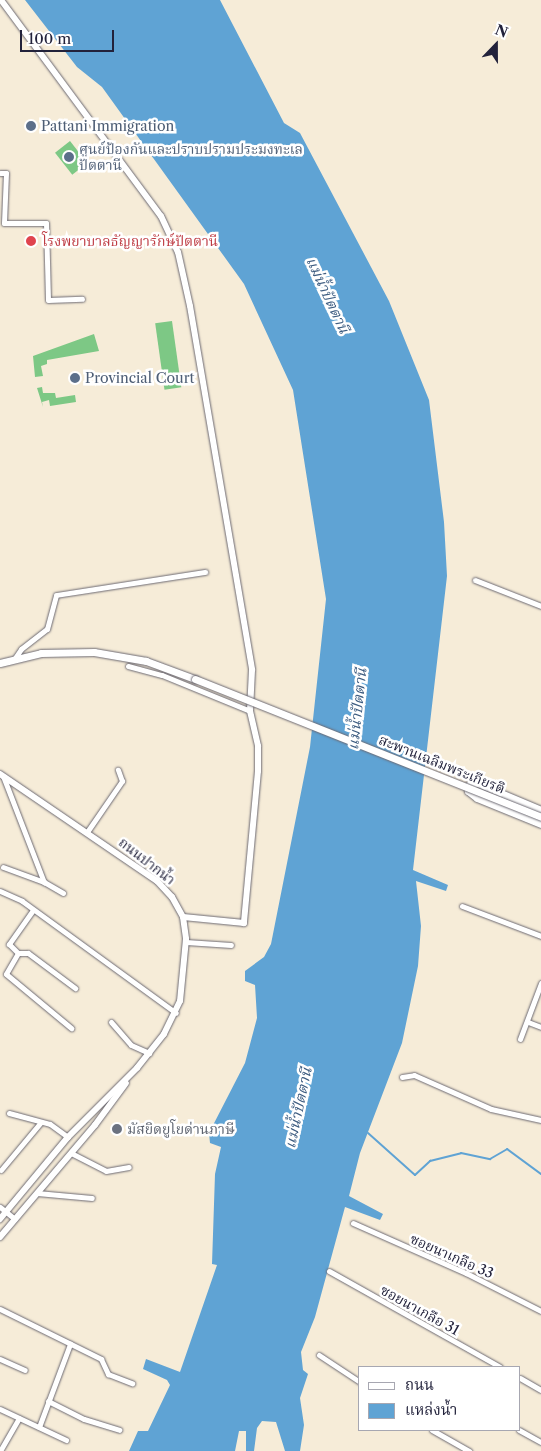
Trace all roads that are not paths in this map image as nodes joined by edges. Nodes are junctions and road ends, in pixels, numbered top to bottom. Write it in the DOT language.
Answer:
graph roads {
  1 [pos="1,0"];
  2 [pos="0,173"];
  3 [pos="82,298"];
  4 [pos="205,572"];
  5 [pos="475,580"];
  6 [pos="541,606"];
  7 [pos="15,658"];
  8 [pos="0,663"];
  9 [pos="128,666"];
  10 [pos="250,710"];
  11 [pos="118,770"];
  12 [pos="2,775"];
  13 [pos="541,810"];
  14 [pos="541,817"];
  15 [pos="541,824"];
  16 [pos="87,832"];
  17 [pos="3,867"];
  18 [pos="44,882"];
  19 [pos="0,890"];
  20 [pos="63,893"];
  21 [pos="462,906"];
  22 [pos="33,910"];
  23 [pos="183,917"];
  24 [pos="541,936"];
  25 [pos="186,942"];
  26 [pos="231,945"];
  27 [pos="18,953"];
  28 [pos="541,983"];
  29 [pos="75,988"];
  30 [pos="176,1014"];
  31 [pos="111,1022"];
  32 [pos="528,1022"];
  33 [pos="541,1027"];
  34 [pos="71,1028"];
  35 [pos="520,1040"];
  36 [pos="149,1053"];
  37 [pos="137,1068"];
  38 [pos="402,1077"];
  39 [pos="9,1113"];
  40 [pos="541,1120"];
  41 [pos="41,1122"];
  42 [pos="68,1137"];
  43 [pos="71,1152"];
  44 [pos="130,1168"];
  45 [pos="1,1170"];
  46 [pos="37,1193"];
  47 [pos="92,1198"];
  48 [pos="3,1210"];
  49 [pos="0,1219"];
  50 [pos="15,1219"];
  51 [pos="353,1223"];
  52 [pos="0,1237"];
  53 [pos="329,1271"];
  54 [pos="0,1309"];
  55 [pos="541,1312"];
  56 [pos="70,1344"];
  57 [pos="320,1356"];
  58 [pos="0,1359"];
  59 [pos="498,1366"];
  60 [pos="25,1370"];
  61 [pos="521,1379"];
  62 [pos="358,1381"];
  63 [pos="132,1383"];
  64 [pos="541,1390"];
  65 [pos="48,1401"];
  66 [pos="0,1409"];
  67 [pos="19,1418"];
  68 [pos="39,1427"];
  69 [pos="120,1430"];
  70 [pos="434,1431"];
  71 [pos="521,1431"];
  72 [pos="66,1440"];
  73 [pos="541,1442"];
  74 [pos="0,1451"];
  75 [pos="469,1451"];
  1 -- 10 [label="street"];
  2 -- 3 [label="street"];
  4 -- 7 [label="street"];
  5 -- 6 [label="street"];
  7 -- 8 [label="main road, สะพานเฉลิมพระเกียรติ"];
  7 -- 14 [label="main road, สะพานเฉลิมพระเกียรติ, bridge"];
  9 -- 10 [label="street"];
  10 -- 23 [label="street"];
  11 -- 16 [label="street"];
  12 -- 16 [label="street, ถนนปากน้ำ"];
  12 -- 18 [label="street"];
  13 -- 15 [label="main road"];
  16 -- 23 [label="street, ถนนปากน้ำ"];
  17 -- 18 [label="street"];
  18 -- 20 [label="street"];
  19 -- 22 [label="street"];
  21 -- 24 [label="street"];
  22 -- 27 [label="street"];
  22 -- 30 [label="street"];
  23 -- 25 [label="street, ถนนปากน้ำ"];
  25 -- 26 [label="street"];
  25 -- 30 [label="street, ถนนปากน้ำ"];
  27 -- 29 [label="street"];
  27 -- 34 [label="street"];
  28 -- 32 [label="street"];
  30 -- 36 [label="street, ถนนปากน้ำ"];
  31 -- 36 [label="street"];
  32 -- 33 [label="street"];
  32 -- 35 [label="street"];
  36 -- 37 [label="street, ถนนปากน้ำ"];
  37 -- 42 [label="street, ถนนปากน้ำ"];
  37 -- 43 [label="street, ถนนปากน้ำ"];
  38 -- 40 [label="street"];
  39 -- 41 [label="street"];
  41 -- 42 [label="street"];
  41 -- 45 [label="street"];
  42 -- 48 [label="street, ถนนปากน้ำ"];
  43 -- 44 [label="street"];
  43 -- 46 [label="street, ถนนปากน้ำ"];
  46 -- 47 [label="street"];
  46 -- 50 [label="street, ถนนปากน้ำ"];
  48 -- 49 [label="street, ถนนปากน้ำ"];
  48 -- 50 [label="street"];
  50 -- 52 [label="street, ถนนปากน้ำ"];
  51 -- 55 [label="street, ซอยนาเกลือ 33"];
  53 -- 59 [label="street, ซอยนาเกลือ 31"];
  54 -- 56 [label="street"];
  56 -- 63 [label="street"];
  56 -- 65 [label="street"];
  57 -- 62 [label="street"];
  58 -- 60 [label="street"];
  61 -- 64 [label="street"];
  65 -- 68 [label="street"];
  65 -- 69 [label="street"];
  66 -- 67 [label="street"];
  67 -- 68 [label="street"];
  67 -- 74 [label="street"];
  68 -- 72 [label="street"];
  70 -- 75 [label="street"];
  71 -- 73 [label="street"];
}
